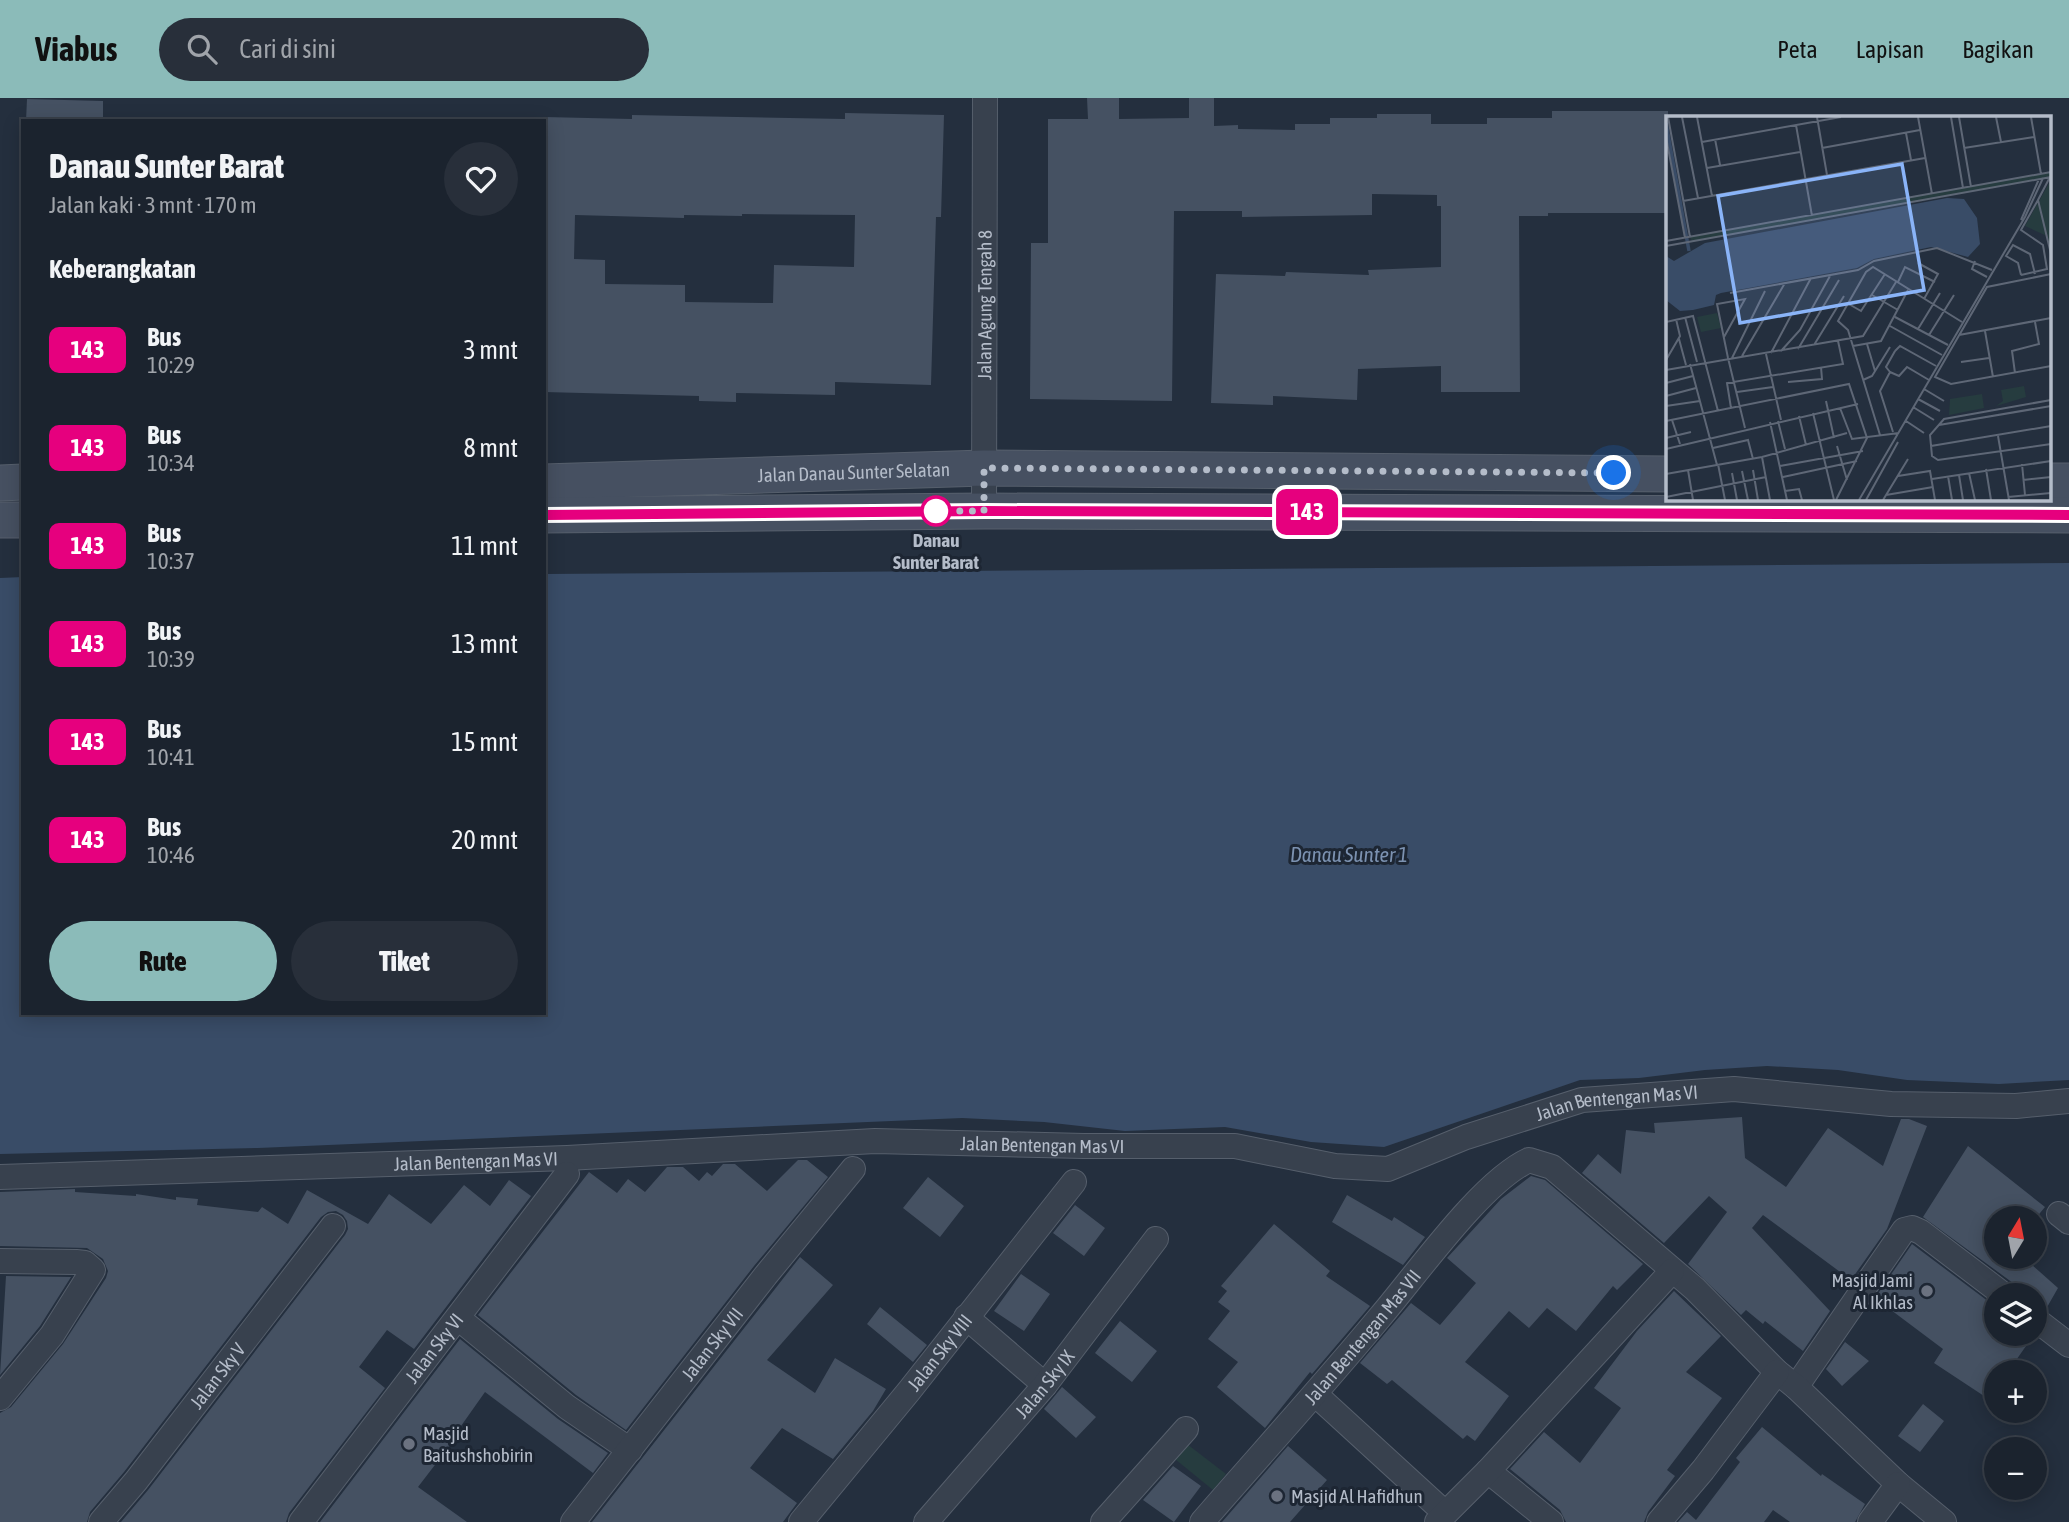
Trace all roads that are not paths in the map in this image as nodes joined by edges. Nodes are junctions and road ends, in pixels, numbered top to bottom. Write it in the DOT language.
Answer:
graph roads {
  1 [pos="985,98"];
  2 [pos="984,468"];
  3 [pos="1666,474"];
  4 [pos="21,482"];
  5 [pos="546,482"];
  6 [pos="0,483"];
  7 [pos="984,511"];
  8 [pos="546,515"];
  9 [pos="2069,515"];
  10 [pos="0,520"];
  11 [pos="21,520"];
  12 [pos="2069,1101"];
  13 [pos="853,1169"];
  14 [pos="567,1174"];
  15 [pos="0,1177"];
  16 [pos="1074,1182"];
  17 [pos="333,1226"];
  18 [pos="1156,1239"];
  19 [pos="0,1261"];
  20 [pos="1672,1271"];
  21 [pos="1988,1283"];
  22 [pos="966,1317"];
  23 [pos="458,1318"];
  24 [pos="2047,1328"];
  25 [pos="2069,1345"];
  26 [pos="1787,1379"];
  27 [pos="1045,1385"];
  28 [pos="1315,1394"];
  29 [pos="0,1398"];
  30 [pos="1186,1429"];
  31 [pos="630,1450"];
  32 [pos="1488,1471"];
  33 [pos="1898,1484"];
  34 [pos="1441,1518"];
  35 [pos="1207,1520"];
  36 [pos="101,1522"];
  37 [pos="301,1522"];
  38 [pos="573,1522"];
  39 [pos="801,1522"];
  40 [pos="926,1522"];
  41 [pos="1103,1522"];
  42 [pos="1551,1522"];
  43 [pos="1660,1522"];
  44 [pos="1870,1522"];
  45 [pos="1944,1522"];
  1 -- 2 [label="street, Jalan Agung Tengah 8"];
  2 -- 3 [label="street, Jalan Danau Sunter Selatan"];
  2 -- 5 [label="street, Jalan Danau Sunter Selatan"];
  2 -- 7 [label="street, Jalan Agung Tengah 8"];
  4 -- 6 [label="street"];
  7 -- 8 [label="street, Jalan Danau Sunter Selatan"];
  7 -- 9 [label="street, Jalan Danau Sunter Selatan"];
  10 -- 11 [label="street"];
  12 -- 15 [label="street, Jalan Bentengan Mas VI"];
  13 -- 31 [label="street, Jalan Sky VII"];
  14 -- 23 [label="street, Jalan Sky VI"];
  16 -- 22 [label="street, Jalan Sky VIII"];
  17 -- 36 [label="street, Jalan Sky V"];
  18 -- 27 [label="street, Jalan Sky IX"];
  19 -- 29 [label="street"];
  20 -- 26 [label="street"];
  20 -- 28 [label="street, Jalan Bentengan Mas VII"];
  20 -- 32 [label="street"];
  21 -- 26 [label="street"];
  22 -- 27 [label="street"];
  22 -- 39 [label="street, Jalan Sky VIII"];
  23 -- 31 [label="street"];
  23 -- 37 [label="street, Jalan Sky VI"];
  24 -- 25 [label="street"];
  26 -- 33 [label="street"];
  26 -- 43 [label="street"];
  27 -- 40 [label="street, Jalan Sky IX"];
  28 -- 34 [label="street"];
  28 -- 35 [label="street, Jalan Bentengan Mas VII"];
  30 -- 41 [label="street"];
  31 -- 38 [label="street, Jalan Sky VII"];
  32 -- 34 [label="street"];
  32 -- 42 [label="street"];
  33 -- 44 [label="street"];
  33 -- 45 [label="street"];
}
